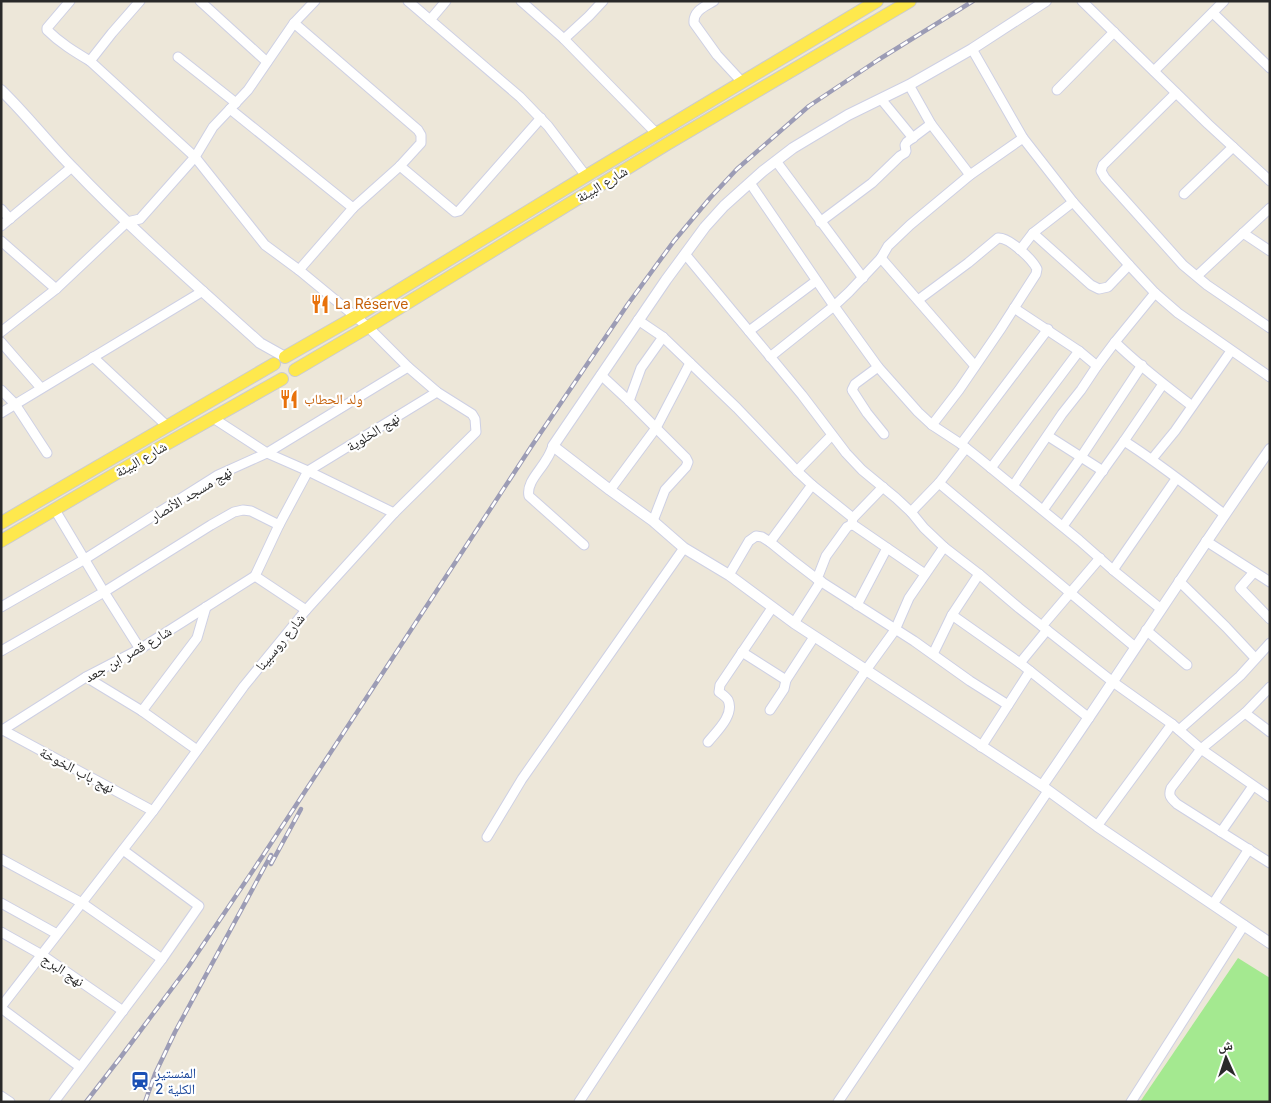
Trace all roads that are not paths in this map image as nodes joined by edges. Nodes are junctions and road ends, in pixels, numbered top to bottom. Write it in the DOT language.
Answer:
graph roads {
  1 [pos="70,1"];
  2 [pos="140,1"];
  3 [pos="315,1"];
  4 [pos="408,1"];
  5 [pos="446,1"];
  6 [pos="521,1"];
  7 [pos="602,1"];
  8 [pos="714,1"];
  9 [pos="877,1"];
  10 [pos="910,1"];
  11 [pos="1046,1"];
  12 [pos="1082,1"];
  13 [pos="1224,1"];
  14 [pos="205,3"];
  15 [pos="1212,13"];
  16 [pos="430,20"];
  17 [pos="294,24"];
  18 [pos="1114,32"];
  19 [pos="564,39"];
  20 [pos="972,50"];
  21 [pos="178,57"];
  22 [pos="90,61"];
  23 [pos="267,62"];
  24 [pos="1270,68"];
  25 [pos="1154,70"];
  26 [pos="742,82"];
  27 [pos="909,85"];
  28 [pos="1,90"];
  29 [pos="1057,90"];
  30 [pos="1176,93"];
  31 [pos="882,99"];
  32 [pos="233,106"];
  33 [pos="541,118"];
  34 [pos="930,124"];
  35 [pos="656,133"];
  36 [pos="913,138"];
  37 [pos="1023,138"];
  38 [pos="1233,147"];
  39 [pos="195,157"];
  40 [pos="776,161"];
  41 [pos="400,166"];
  42 [pos="72,167"];
  43 [pos="970,175"];
  44 [pos="586,176"];
  45 [pos="1270,181"];
  46 [pos="750,183"];
  47 [pos="1184,194"];
  48 [pos="1073,202"];
  49 [pos="353,208"];
  50 [pos="1270,208"];
  51 [pos="1,209"];
  52 [pos="10,219"];
  53 [pos="127,222"];
  54 [pos="820,222"];
  55 [pos="1,226"];
  56 [pos="1033,233"];
  57 [pos="1243,233"];
  58 [pos="1,241"];
  59 [pos="1020,250"];
  60 [pos="1270,251"];
  61 [pos="685,254"];
  62 [pos="881,258"];
  63 [pos="1129,265"];
  64 [pos="299,270"];
  65 [pos="1197,276"];
  66 [pos="863,278"];
  67 [pos="816,281"];
  68 [pos="56,289"];
  69 [pos="203,291"];
  70 [pos="1155,293"];
  71 [pos="918,300"];
  72 [pos="834,306"];
  73 [pos="1014,308"];
  74 [pos="355,317"];
  75 [pos="638,320"];
  76 [pos="368,327"];
  77 [pos="1270,328"];
  78 [pos="1048,329"];
  79 [pos="749,331"];
  80 [pos="1,332"];
  81 [pos="663,337"];
  82 [pos="1115,342"];
  83 [pos="260,343"];
  84 [pos="2,344"];
  85 [pos="1079,350"];
  86 [pos="1231,351"];
  87 [pos="93,357"];
  88 [pos="285,357"];
  89 [pos="770,357"];
  90 [pos="690,363"];
  91 [pos="274,364"];
  92 [pos="1142,365"];
  93 [pos="975,366"];
  94 [pos="1097,366"];
  95 [pos="408,367"];
  96 [pos="878,367"];
  97 [pos="295,370"];
  98 [pos="601,375"];
  99 [pos="1270,377"];
  100 [pos="282,379"];
  101 [pos="1163,384"];
  102 [pos="41,388"];
  103 [pos="1,390"];
  104 [pos="437,392"];
  105 [pos="629,400"];
  106 [pos="15,404"];
  107 [pos="1192,406"];
  108 [pos="1,413"];
  109 [pos="213,418"];
  110 [pos="932,425"];
  111 [pos="167,426"];
  112 [pos="656,428"];
  113 [pos="884,434"];
  114 [pos="832,435"];
  115 [pos="1048,436"];
  116 [pos="1124,441"];
  117 [pos="553,446"];
  118 [pos="964,446"];
  119 [pos="1270,449"];
  120 [pos="47,453"];
  121 [pos="267,453"];
  122 [pos="1081,457"];
  123 [pos="1152,459"];
  124 [pos="991,468"];
  125 [pos="308,471"];
  126 [pos="796,471"];
  127 [pos="1102,471"];
  128 [pos="1176,479"];
  129 [pos="939,483"];
  130 [pos="812,485"];
  131 [pos="1013,486"];
  132 [pos="883,487"];
  133 [pos="610,490"];
  134 [pos="55,510"];
  135 [pos="1043,510"];
  136 [pos="911,512"];
  137 [pos="394,513"];
  138 [pos="1224,514"];
  139 [pos="653,521"];
  140 [pos="852,522"];
  141 [pos="1,523"];
  142 [pos="279,525"];
  143 [pos="1063,526"];
  144 [pos="1,541"];
  145 [pos="1206,541"];
  146 [pos="770,542"];
  147 [pos="584,545"];
  148 [pos="944,547"];
  149 [pos="684,548"];
  150 [pos="887,548"];
  151 [pos="85,558"];
  152 [pos="1100,558"];
  153 [pos="1113,570"];
  154 [pos="1254,572"];
  155 [pos="925,574"];
  156 [pos="979,574"];
  157 [pos="729,575"];
  158 [pos="256,576"];
  159 [pos="819,580"];
  160 [pos="1179,581"];
  161 [pos="1270,582"];
  162 [pos="104,592"];
  163 [pos="1071,593"];
  164 [pos="857,604"];
  165 [pos="1,607"];
  166 [pos="206,608"];
  167 [pos="772,608"];
  168 [pos="1161,609"];
  169 [pos="306,610"];
  170 [pos="952,615"];
  171 [pos="1270,619"];
  172 [pos="794,623"];
  173 [pos="1045,628"];
  174 [pos="895,630"];
  175 [pos="1146,630"];
  176 [pos="814,637"];
  177 [pos="1270,643"];
  178 [pos="1135,647"];
  179 [pos="140,649"];
  180 [pos="1,652"];
  181 [pos="742,652"];
  182 [pos="933,654"];
  183 [pos="1255,658"];
  184 [pos="1020,663"];
  185 [pos="1187,665"];
  186 [pos="866,670"];
  187 [pos="1030,671"];
  188 [pos="86,677"];
  189 [pos="786,680"];
  190 [pos="1113,682"];
  191 [pos="1270,687"];
  192 [pos="1008,705"];
  193 [pos="770,710"];
  194 [pos="142,712"];
  195 [pos="1245,713"];
  196 [pos="1089,718"];
  197 [pos="1175,727"];
  198 [pos="2,730"];
  199 [pos="1270,732"];
  200 [pos="708,742"];
  201 [pos="981,747"];
  202 [pos="1201,749"];
  203 [pos="197,750"];
  204 [pos="1253,786"];
  205 [pos="1045,788"];
  206 [pos="1270,797"];
  207 [pos="153,811"];
  208 [pos="1097,826"];
  209 [pos="1221,832"];
  210 [pos="487,837"];
  211 [pos="123,850"];
  212 [pos="1249,850"];
  213 [pos="1,858"];
  214 [pos="1270,863"];
  215 [pos="1,903"];
  216 [pos="82,903"];
  217 [pos="1213,904"];
  218 [pos="1244,925"];
  219 [pos="1,932"];
  220 [pos="57,934"];
  221 [pos="1269,942"];
  222 [pos="42,955"];
  223 [pos="162,959"];
  224 [pos="1,1007"];
  225 [pos="123,1011"];
  226 [pos="80,1067"];
  227 [pos="1,1096"];
  228 [pos="10,1102"];
  229 [pos="54,1102"];
  230 [pos="579,1102"];
  231 [pos="838,1102"];
  232 [pos="1131,1102"];
  1 -- 22 [label="street, شارع روسبينا"];
  2 -- 22 [label="street"];
  3 -- 17 [label="street"];
  4 -- 16 [label="street"];
  5 -- 16 [label="street"];
  6 -- 19 [label="street"];
  7 -- 19 [label="street"];
  8 -- 26 [label="street"];
  9 -- 26 [label="main road, شارع البيئة"];
  10 -- 76 [label="main road, شارع البيئة"];
  11 -- 20 [label="street"];
  12 -- 18 [label="street"];
  13 -- 15 [label="street"];
  14 -- 23 [label="street"];
  15 -- 24 [label="street"];
  15 -- 25 [label="street"];
  16 -- 33 [label="street"];
  17 -- 23 [label="street"];
  17 -- 41 [label="street"];
  18 -- 25 [label="street"];
  18 -- 29 [label="street"];
  19 -- 35 [label="street"];
  20 -- 27 [label="street"];
  20 -- 37 [label="street"];
  21 -- 32 [label="street"];
  22 -- 39 [label="street, شارع روسبينا"];
  23 -- 32 [label="street"];
  25 -- 30 [label="street"];
  26 -- 35 [label="main road, شارع البيئة"];
  27 -- 31 [label="street"];
  27 -- 34 [label="street"];
  28 -- 42 [label="street"];
  30 -- 38 [label="street"];
  30 -- 65 [label="street"];
  31 -- 36 [label="street"];
  31 -- 40 [label="street"];
  32 -- 39 [label="street"];
  32 -- 49 [label="street"];
  33 -- 41 [label="street"];
  33 -- 44 [label="street"];
  34 -- 36 [label="street"];
  34 -- 43 [label="street"];
  35 -- 44 [label="main road, شارع البيئة"];
  36 -- 54 [label="street"];
  37 -- 43 [label="street"];
  37 -- 48 [label="street"];
  38 -- 45 [label="street"];
  38 -- 47 [label="street"];
  39 -- 53 [label="street"];
  39 -- 64 [label="street, شارع روسبينا"];
  40 -- 46 [label="street"];
  40 -- 54 [label="street"];
  41 -- 49 [label="street"];
  42 -- 52 [label="street"];
  42 -- 53 [label="street"];
  43 -- 62 [label="street"];
  44 -- 74 [label="main road, شارع البيئة"];
  46 -- 61 [label="street"];
  46 -- 67 [label="street"];
  48 -- 56 [label="street"];
  48 -- 63 [label="street"];
  49 -- 64 [label="street"];
  50 -- 57 [label="street"];
  51 -- 52 [label="street"];
  52 -- 55 [label="street"];
  53 -- 68 [label="street"];
  53 -- 69 [label="street"];
  54 -- 66 [label="street"];
  56 -- 59 [label="street"];
  56 -- 63 [label="street"];
  57 -- 60 [label="street"];
  57 -- 65 [label="street"];
  58 -- 68 [label="street"];
  59 -- 71 [label="street"];
  59 -- 73 [label="street"];
  61 -- 75 [label="street"];
  61 -- 79 [label="street"];
  62 -- 66 [label="street"];
  62 -- 71 [label="street"];
  63 -- 70 [label="street"];
  64 -- 74 [label="street, شارع روسبينا"];
  65 -- 77 [label="street"];
  66 -- 72 [label="street"];
  67 -- 72 [label="street"];
  67 -- 79 [label="street"];
  68 -- 80 [label="street"];
  69 -- 83 [label="street"];
  69 -- 87 [label="street"];
  70 -- 82 [label="street"];
  70 -- 86 [label="street"];
  71 -- 93 [label="street"];
  72 -- 89 [label="street"];
  72 -- 96 [label="street"];
  73 -- 78 [label="street"];
  73 -- 93 [label="street"];
  74 -- 76 [label="street, شارع روسبينا"];
  74 -- 88 [label="main road, شارع البيئة"];
  75 -- 81 [label="street"];
  75 -- 98 [label="street"];
  76 -- 95 [label="street, شارع روسبينا"];
  76 -- 97 [label="main road, شارع البيئة"];
  78 -- 85 [label="street"];
  78 -- 118 [label="street"];
  79 -- 89 [label="street"];
  81 -- 90 [label="street"];
  81 -- 105 [label="street"];
  82 -- 92 [label="street"];
  82 -- 94 [label="street"];
  83 -- 88 [label="street"];
  83 -- 91 [label="street"];
  84 -- 102 [label="street"];
  85 -- 94 [label="street"];
  85 -- 124 [label="street"];
  86 -- 99 [label="street"];
  86 -- 107 [label="street"];
  87 -- 102 [label="street"];
  87 -- 111 [label="street"];
  88 -- 91 [label="main road, شارع البيئة"];
  88 -- 97 [label="main road"];
  89 -- 114 [label="street"];
  90 -- 112 [label="street"];
  90 -- 126 [label="street"];
  91 -- 100 [label="main road"];
  91 -- 111 [label="main road, شارع البيئة"];
  92 -- 101 [label="street"];
  92 -- 122 [label="street"];
  93 -- 110 [label="street"];
  94 -- 115 [label="street"];
  95 -- 104 [label="street, شارع روسبينا"];
  95 -- 121 [label="street, نهج مسجد الأنصار"];
  96 -- 110 [label="street"];
  96 -- 113 [label="street"];
  97 -- 100 [label="main road, شارع البيئة"];
  98 -- 105 [label="street"];
  98 -- 117 [label="street"];
  100 -- 109 [label="main road, شارع البيئة"];
  101 -- 107 [label="street"];
  101 -- 116 [label="street"];
  102 -- 106 [label="street"];
  103 -- 106 [label="street"];
  104 -- 125 [label="street, نهج الخلوية"];
  104 -- 137 [label="street, شارع روسبينا"];
  105 -- 112 [label="street"];
  106 -- 108 [label="street"];
  106 -- 120 [label="street"];
  107 -- 123 [label="street"];
  109 -- 121 [label="street"];
  109 -- 134 [label="main road, شارع البيئة"];
  110 -- 118 [label="street"];
  111 -- 141 [label="main road, شارع البيئة"];
  112 -- 133 [label="street"];
  112 -- 139 [label="street"];
  114 -- 126 [label="street"];
  114 -- 132 [label="street"];
  115 -- 122 [label="street"];
  115 -- 131 [label="street"];
  116 -- 123 [label="street"];
  116 -- 127 [label="street"];
  117 -- 133 [label="street"];
  117 -- 147 [label="street"];
  118 -- 124 [label="street"];
  118 -- 129 [label="street"];
  119 -- 138 [label="street"];
  121 -- 125 [label="street"];
  121 -- 151 [label="street, نهج مسجد الأنصار"];
  122 -- 127 [label="street"];
  122 -- 135 [label="street"];
  123 -- 128 [label="street"];
  124 -- 131 [label="street"];
  125 -- 137 [label="street"];
  125 -- 142 [label="street"];
  126 -- 130 [label="street"];
  127 -- 143 [label="street"];
  128 -- 138 [label="street"];
  128 -- 153 [label="street"];
  129 -- 136 [label="street"];
  129 -- 163 [label="street"];
  130 -- 140 [label="street"];
  130 -- 146 [label="street"];
  131 -- 135 [label="street"];
  132 -- 136 [label="street"];
  132 -- 140 [label="street"];
  133 -- 139 [label="street"];
  134 -- 144 [label="main road, شارع البيئة"];
  134 -- 151 [label="street"];
  135 -- 143 [label="street"];
  136 -- 148 [label="street"];
  137 -- 169 [label="street, شارع روسبينا"];
  138 -- 145 [label="street"];
  139 -- 149 [label="street"];
  140 -- 150 [label="street"];
  140 -- 159 [label="street"];
  142 -- 158 [label="street"];
  142 -- 162 [label="street"];
  143 -- 152 [label="street"];
  145 -- 154 [label="street"];
  145 -- 160 [label="street"];
  146 -- 157 [label="street"];
  146 -- 159 [label="street"];
  148 -- 155 [label="street"];
  148 -- 156 [label="street"];
  149 -- 157 [label="street"];
  149 -- 210 [label="street"];
  150 -- 155 [label="street"];
  150 -- 164 [label="street"];
  151 -- 162 [label="street"];
  151 -- 165 [label="street, نهج مسجد الأنصار"];
  152 -- 153 [label="street"];
  152 -- 163 [label="street"];
  153 -- 168 [label="street"];
  154 -- 161 [label="street"];
  154 -- 171 [label="street"];
  155 -- 174 [label="street"];
  156 -- 170 [label="street"];
  156 -- 173 [label="street"];
  157 -- 167 [label="street"];
  158 -- 166 [label="street, شارع قصر ابن جعد"];
  158 -- 169 [label="street"];
  159 -- 164 [label="street"];
  159 -- 172 [label="street"];
  160 -- 168 [label="street"];
  160 -- 183 [label="street"];
  162 -- 179 [label="street"];
  162 -- 180 [label="street"];
  163 -- 173 [label="street"];
  163 -- 178 [label="street"];
  164 -- 174 [label="street"];
  166 -- 179 [label="street, شارع قصر ابن جعد"];
  166 -- 194 [label="street"];
  167 -- 172 [label="street"];
  167 -- 181 [label="street"];
  168 -- 175 [label="street"];
  169 -- 203 [label="street, شارع روسبينا"];
  170 -- 182 [label="street"];
  170 -- 184 [label="street"];
  172 -- 176 [label="street"];
  173 -- 184 [label="street"];
  173 -- 190 [label="street"];
  174 -- 182 [label="street"];
  174 -- 186 [label="street"];
  175 -- 178 [label="street"];
  175 -- 185 [label="street"];
  176 -- 186 [label="street"];
  176 -- 189 [label="street"];
  177 -- 183 [label="street"];
  178 -- 190 [label="street"];
  179 -- 188 [label="street, شارع قصر ابن جعد"];
  181 -- 189 [label="street"];
  181 -- 200 [label="street"];
  182 -- 192 [label="street"];
  183 -- 197 [label="street"];
  184 -- 187 [label="street"];
  186 -- 201 [label="street"];
  186 -- 230 [label="street"];
  187 -- 192 [label="street"];
  187 -- 196 [label="street"];
  188 -- 194 [label="street"];
  188 -- 198 [label="street, شارع قصر ابن جعد"];
  189 -- 193 [label="street"];
  190 -- 196 [label="street"];
  190 -- 197 [label="street"];
  191 -- 195 [label="street"];
  192 -- 201 [label="street"];
  194 -- 203 [label="street"];
  195 -- 199 [label="street"];
  195 -- 202 [label="street"];
  196 -- 205 [label="street"];
  197 -- 202 [label="street"];
  197 -- 208 [label="street"];
  198 -- 207 [label="street, نهج باب الخوخة"];
  201 -- 205 [label="street"];
  202 -- 204 [label="street"];
  202 -- 209 [label="street"];
  203 -- 207 [label="street, شارع روسبينا"];
  204 -- 206 [label="street"];
  204 -- 209 [label="street"];
  205 -- 208 [label="street"];
  205 -- 231 [label="street"];
  207 -- 211 [label="street, شارع روسبينا"];
  208 -- 217 [label="street"];
  209 -- 212 [label="street"];
  211 -- 216 [label="street, شارع روسبينا"];
  211 -- 223 [label="street"];
  212 -- 214 [label="street"];
  212 -- 217 [label="street"];
  213 -- 216 [label="street"];
  215 -- 220 [label="street"];
  216 -- 220 [label="street, شارع روسبينا"];
  216 -- 223 [label="street"];
  217 -- 218 [label="street"];
  218 -- 221 [label="street"];
  218 -- 232 [label="street"];
  219 -- 222 [label="street, نهج البرج"];
  220 -- 222 [label="street, شارع روسبينا"];
  222 -- 224 [label="street, شارع روسبينا"];
  222 -- 225 [label="street, نهج البرج"];
  223 -- 225 [label="street"];
  224 -- 226 [label="street"];
  225 -- 226 [label="street"];
  226 -- 229 [label="street"];
  227 -- 228 [label="street"];
}
